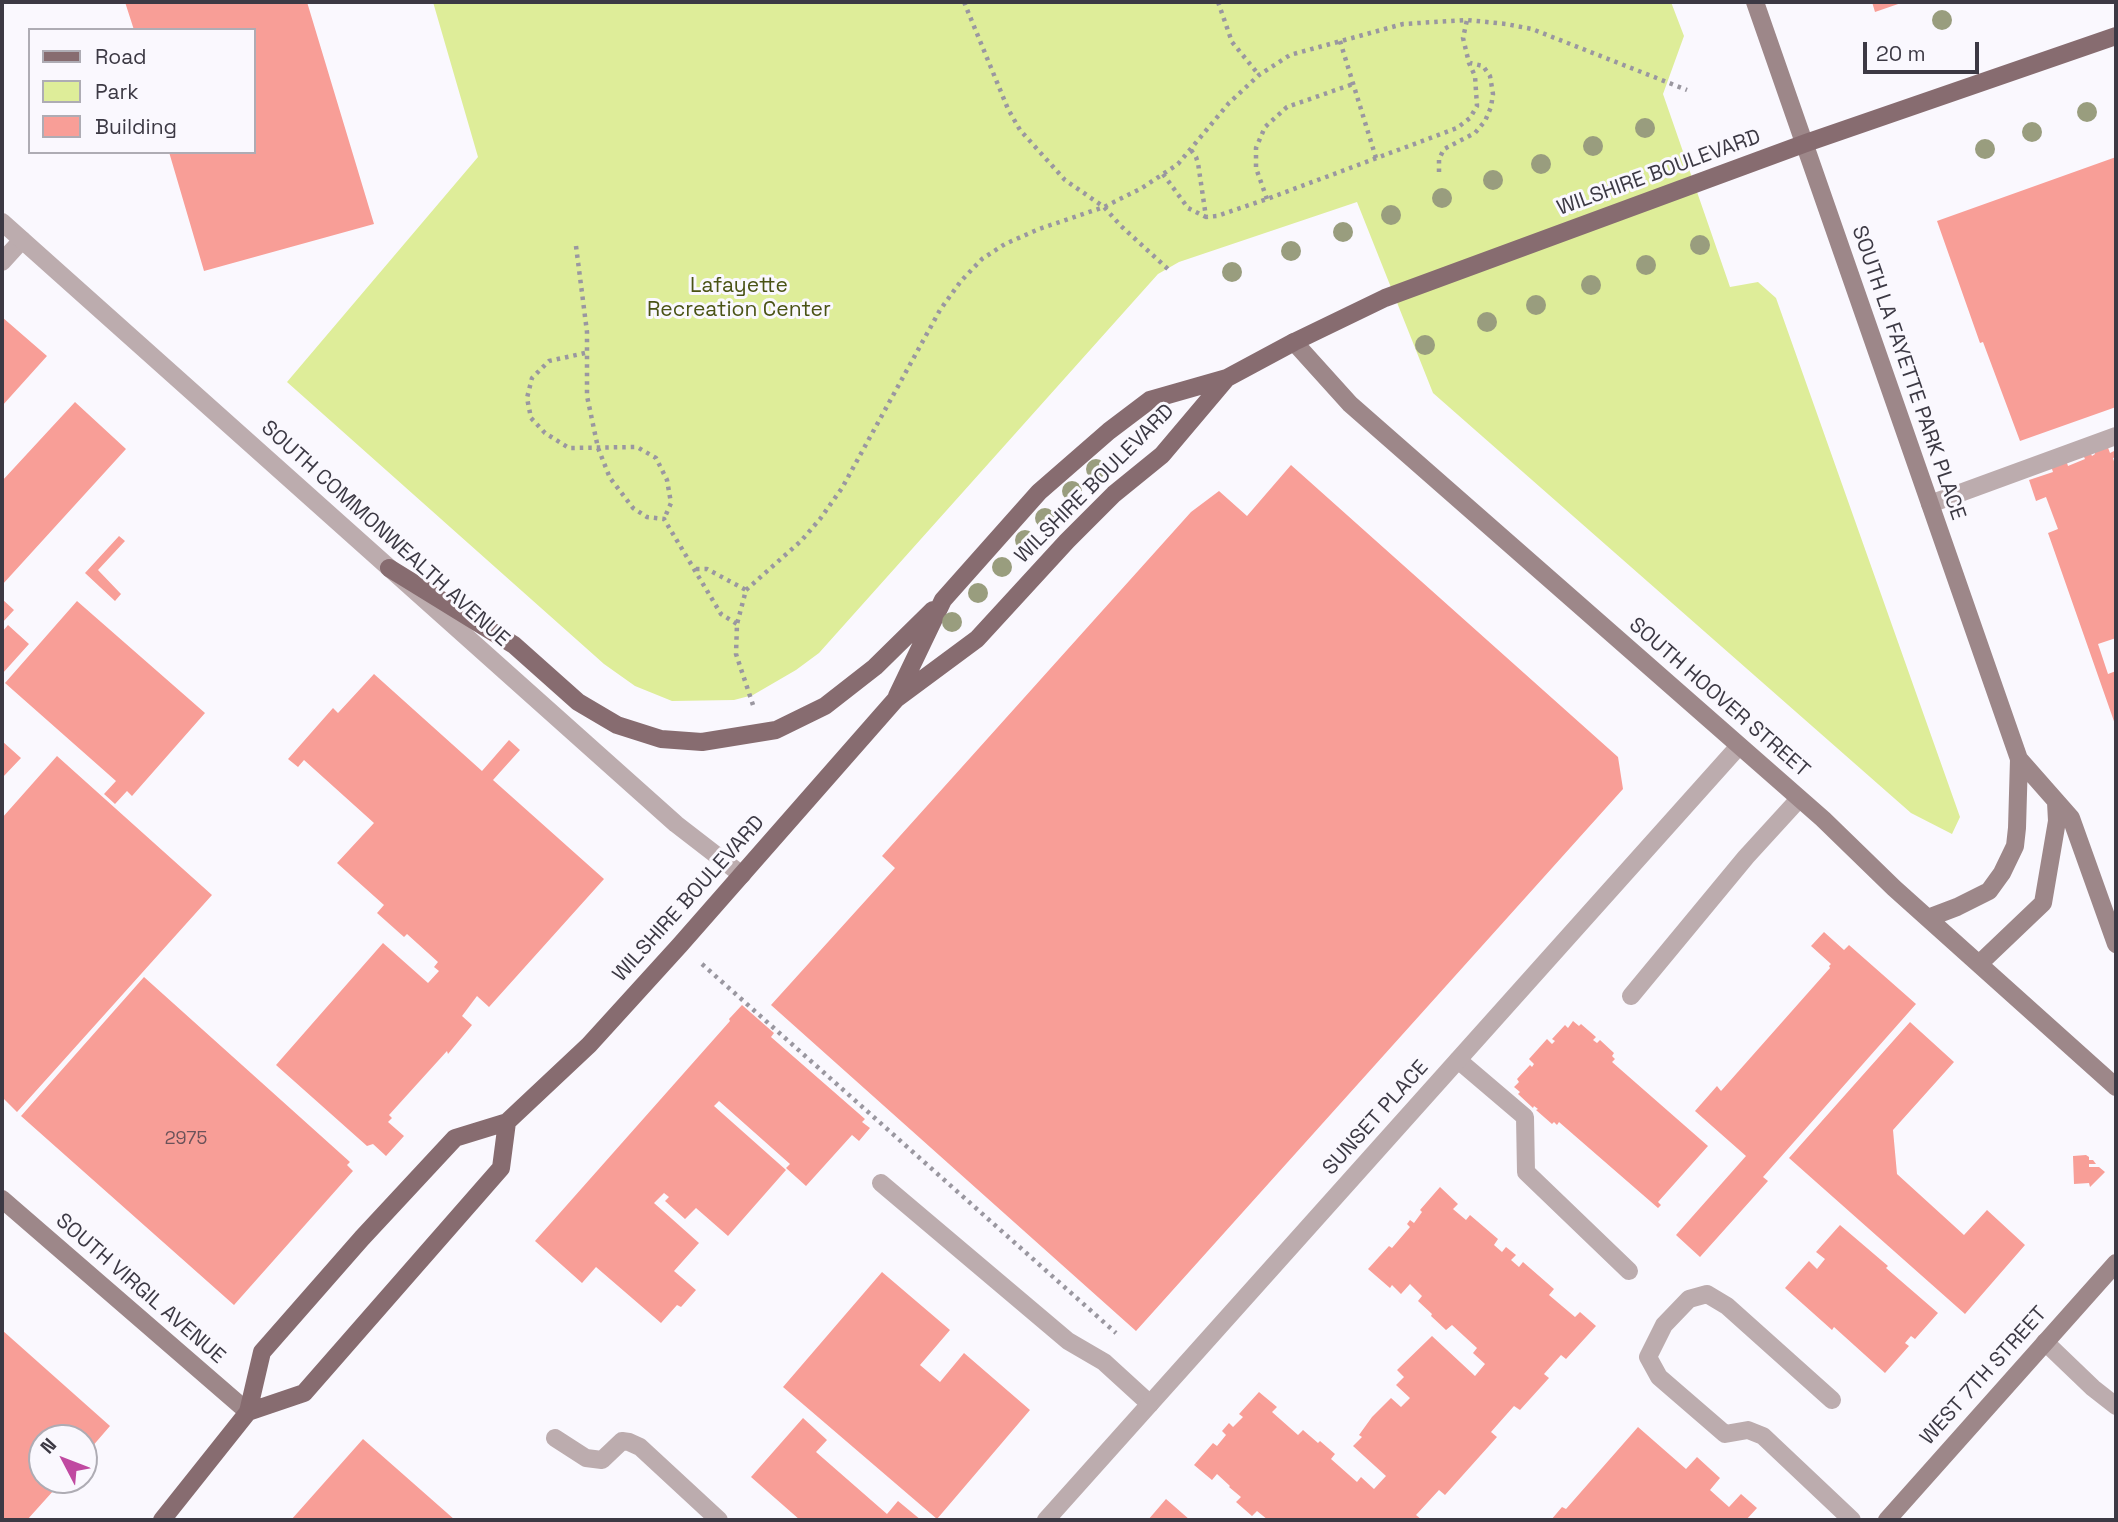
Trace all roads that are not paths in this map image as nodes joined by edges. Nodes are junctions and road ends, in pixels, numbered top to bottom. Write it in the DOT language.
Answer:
graph roads {
  1 [pos="1755,2"];
  2 [pos="2116,36"];
  3 [pos="1806,143"];
  4 [pos="2,222"];
  5 [pos="22,240"];
  6 [pos="2,262"];
  7 [pos="1294,342"];
  8 [pos="1227,378"];
  9 [pos="2116,436"];
  10 [pos="1930,504"];
  11 [pos="389,568"];
  12 [pos="943,600"];
  13 [pos="896,699"];
  14 [pos="1740,746"];
  15 [pos="2019,759"];
  16 [pos="1799,799"];
  17 [pos="2056,802"];
  18 [pos="742,875"];
  19 [pos="1928,918"];
  20 [pos="2116,944"];
  21 [pos="1979,964"];
  22 [pos="1631,996"];
  23 [pos="1458,1060"];
  24 [pos="2116,1087"];
  25 [pos="507,1122"];
  26 [pos="881,1183"];
  27 [pos="2,1199"];
  28 [pos="2116,1263"];
  29 [pos="1629,1271"];
  30 [pos="2045,1342"];
  31 [pos="1832,1400"];
  32 [pos="1150,1404"];
  33 [pos="2116,1406"];
  34 [pos="248,1412"];
  35 [pos="555,1438"];
  36 [pos="162,1520"];
  37 [pos="719,1520"];
  38 [pos="1046,1520"];
  39 [pos="1853,1520"];
  40 [pos="1886,1520"];
  1 -- 3 [label="main road, SOUTH LA FAYETTE PARK PLACE"];
  2 -- 3 [label="main road, WILSHIRE BOULEVARD"];
  3 -- 7 [label="main road, WILSHIRE BOULEVARD"];
  3 -- 10 [label="main road, SOUTH LA FAYETTE PARK PLACE"];
  4 -- 5 [label="street, SOUTH COMMONWEALTH AVENUE"];
  5 -- 6 [label="street"];
  5 -- 11 [label="street, SOUTH COMMONWEALTH AVENUE"];
  7 -- 8 [label="main road, WILSHIRE BOULEVARD"];
  7 -- 14 [label="main road, SOUTH HOOVER STREET"];
  8 -- 12 [label="main road, WILSHIRE BOULEVARD"];
  8 -- 13 [label="main road, WILSHIRE BOULEVARD"];
  9 -- 10 [label="street"];
  10 -- 15 [label="main road, SOUTH LA FAYETTE PARK PLACE"];
  11 -- 12 [label="main road"];
  11 -- 18 [label="street, SOUTH COMMONWEALTH AVENUE"];
  12 -- 13 [label="main road, WILSHIRE BOULEVARD"];
  13 -- 18 [label="main road, WILSHIRE BOULEVARD"];
  14 -- 16 [label="main road, SOUTH HOOVER STREET"];
  14 -- 23 [label="street, SUNSET PLACE"];
  15 -- 17 [label="main road, SOUTH LA FAYETTE PARK PLACE"];
  15 -- 19 [label="main road, SOUTH LA FAYETTE PARK PLACE"];
  16 -- 19 [label="main road, SOUTH HOOVER STREET"];
  16 -- 22 [label="street"];
  17 -- 20 [label="main road, SOUTH LA FAYETTE PARK PLACE"];
  17 -- 21 [label="main road"];
  18 -- 25 [label="main road, WILSHIRE BOULEVARD"];
  19 -- 21 [label="main road, SOUTH HOOVER STREET"];
  21 -- 24 [label="main road, SOUTH HOOVER STREET"];
  23 -- 29 [label="street"];
  23 -- 32 [label="street, SUNSET PLACE"];
  25 -- 34 [label="main road, WILSHIRE BOULEVARD"];
  25 -- 34 [label="main road"];
  26 -- 32 [label="street"];
  27 -- 34 [label="main road, SOUTH VIRGIL AVENUE"];
  28 -- 30 [label="main road, WEST 7TH STREET"];
  30 -- 33 [label="street"];
  30 -- 40 [label="main road, WEST 7TH STREET"];
  31 -- 39 [label="street"];
  32 -- 38 [label="street, SUNSET PLACE"];
  34 -- 36 [label="main road, WILSHIRE BOULEVARD"];
  35 -- 37 [label="street"];
}
